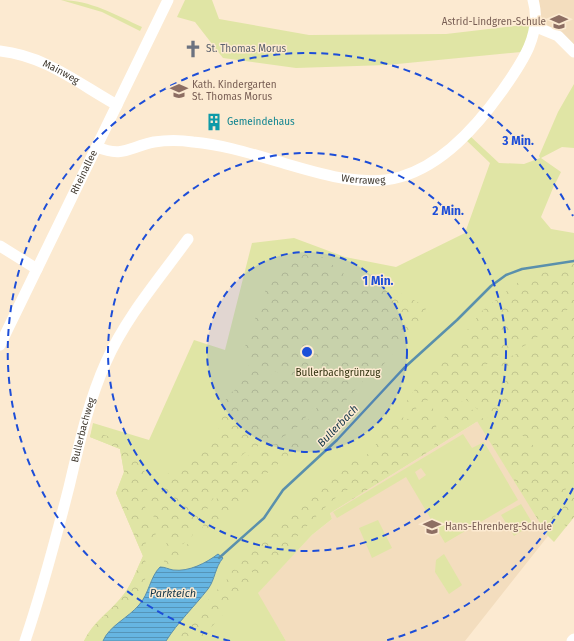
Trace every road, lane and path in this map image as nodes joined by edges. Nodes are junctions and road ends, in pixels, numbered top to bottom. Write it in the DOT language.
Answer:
graph roads {
  1 [pos="168,0"];
  2 [pos="533,0"];
  3 [pos="536,27"];
  4 [pos="0,51"];
  5 [pos="574,52"];
  6 [pos="117,105"];
  7 [pos="97,147"];
  8 [pos="188,240"];
  9 [pos="0,246"];
  10 [pos="37,269"];
  11 [pos="0,345"];
  12 [pos="25,641"];
  1 -- 6 [label="street, Rheinallee"];
  2 -- 3 [label="street, Werraweg"];
  3 -- 5 [label="street"];
  3 -- 7 [label="street, Werraweg"];
  4 -- 6 [label="street, Mainweg"];
  6 -- 7 [label="street, Rheinallee"];
  7 -- 10 [label="street, Rheinallee"];
  8 -- 12 [label="street, Bullerbachweg"];
  9 -- 10 [label="street"];
  10 -- 11 [label="street, Rheinallee"];
}
